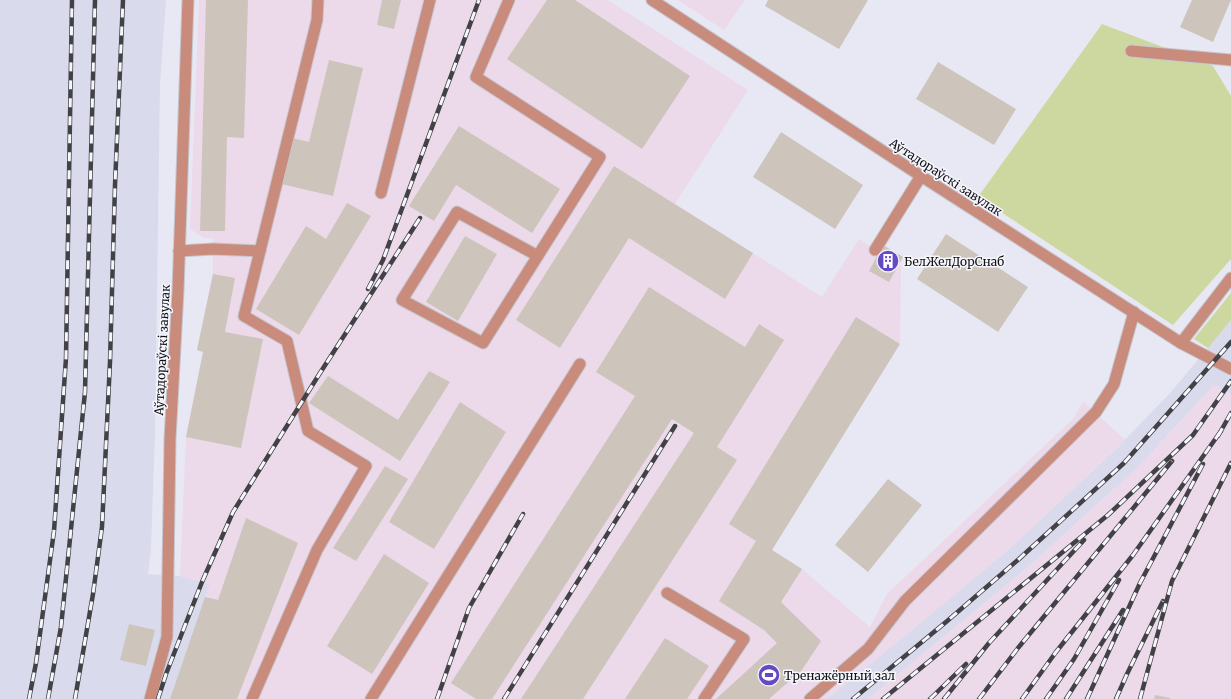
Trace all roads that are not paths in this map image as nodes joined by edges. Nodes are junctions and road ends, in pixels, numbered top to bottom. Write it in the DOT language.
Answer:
graph roads {
  1 [pos="188,0"];
  2 [pos="318,0"];
  3 [pos="430,0"];
  4 [pos="510,0"];
  5 [pos="652,0"];
  6 [pos="1131,51"];
  7 [pos="1231,60"];
  8 [pos="921,176"];
  9 [pos="381,193"];
  10 [pos="875,250"];
  11 [pos="179,251"];
  12 [pos="260,251"];
  13 [pos="538,256"];
  14 [pos="1231,278"];
  15 [pos="1134,312"];
  16 [pos="1181,343"];
  17 [pos="580,364"];
  18 [pos="1231,370"];
  19 [pos="667,593"];
  20 [pos="150,699"];
  21 [pos="252,699"];
  22 [pos="371,699"];
  23 [pos="704,699"];
  24 [pos="810,699"];
  1 -- 11 [label="street, Аўтадораўскі завулак"];
  2 -- 12 [label="street"];
  3 -- 9 [label="street"];
  4 -- 13 [label="street"];
  5 -- 8 [label="street, Аўтадораўскі завулак"];
  6 -- 7 [label="street"];
  8 -- 10 [label="street"];
  8 -- 15 [label="street, Аўтадораўскі завулак"];
  11 -- 12 [label="street"];
  11 -- 20 [label="street, Аўтадораўскі завулак"];
  12 -- 21 [label="street"];
  13 -- 13 [label="street"];
  14 -- 16 [label="street"];
  15 -- 16 [label="street, Аўтадораўскі завулак"];
  15 -- 24 [label="street"];
  16 -- 18 [label="street, Аўтадораўскі завулак"];
  17 -- 22 [label="street"];
  19 -- 23 [label="street"];
}
